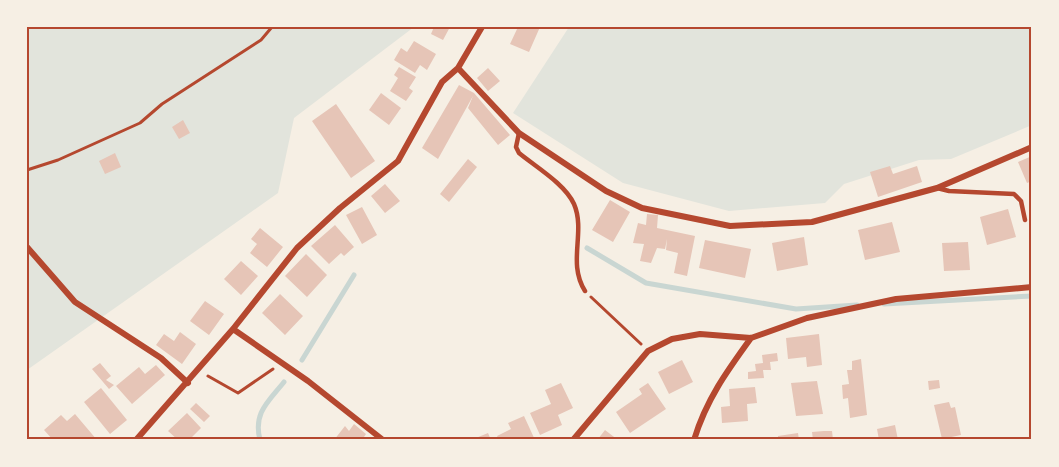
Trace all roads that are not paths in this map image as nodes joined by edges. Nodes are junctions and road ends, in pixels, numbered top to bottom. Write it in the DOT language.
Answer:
graph roads {
  1 [pos="482,27"];
  2 [pos="458,68"];
  3 [pos="519,133"];
  4 [pos="1032,147"];
  5 [pos="937,188"];
  6 [pos="1025,220"];
  7 [pos="27,247"];
  8 [pos="1032,287"];
  9 [pos="585,291"];
  10 [pos="233,329"];
  11 [pos="751,338"];
  12 [pos="188,383"];
  13 [pos="136,440"];
  14 [pos="383,440"];
  15 [pos="573,440"];
  16 [pos="694,440"];
  1 -- 2 [label="street"];
  2 -- 3 [label="street"];
  2 -- 10 [label="street"];
  3 -- 5 [label="street"];
  3 -- 9 [label="lane"];
  4 -- 5 [label="street"];
  5 -- 6 [label="lane"];
  7 -- 12 [label="street"];
  8 -- 11 [label="street"];
  10 -- 12 [label="street"];
  10 -- 14 [label="street"];
  11 -- 15 [label="street"];
  11 -- 16 [label="street"];
  12 -- 13 [label="street"];
}
